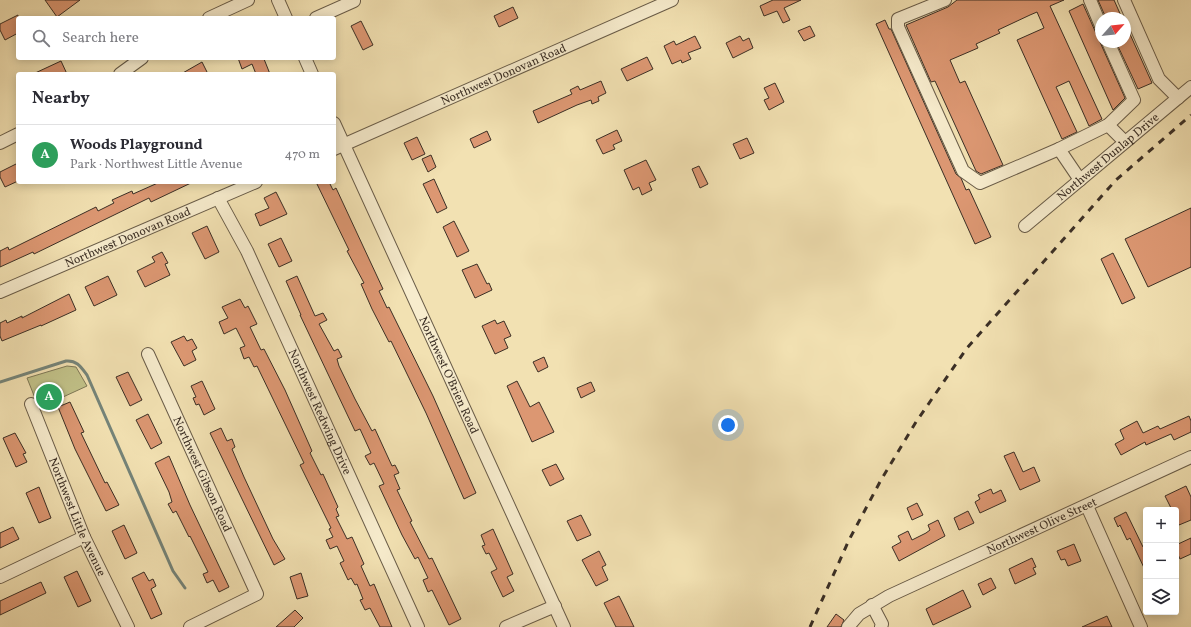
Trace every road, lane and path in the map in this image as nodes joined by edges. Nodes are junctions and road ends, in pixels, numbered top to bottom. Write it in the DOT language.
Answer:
graph roads {
  1 [pos="248,0"];
  2 [pos="278,0"];
  3 [pos="672,0"];
  4 [pos="944,0"];
  5 [pos="1090,0"];
  6 [pos="1124,0"];
  7 [pos="354,1"];
  8 [pos="1095,12"];
  9 [pos="213,16"];
  10 [pos="285,16"];
  11 [pos="320,16"];
  12 [pos="1111,48"];
  13 [pos="139,60"];
  14 [pos="305,60"];
  15 [pos="123,72"];
  16 [pos="311,72"];
  17 [pos="1191,87"];
  18 [pos="1178,98"];
  19 [pos="1108,125"];
  20 [pos="336,133"];
  21 [pos="16,135"];
  22 [pos="1125,142"];
  23 [pos="0,143"];
  24 [pos="339,147"];
  25 [pos="1058,149"];
  26 [pos="1080,180"];
  27 [pos="251,184"];
  28 [pos="218,198"];
  29 [pos="1025,226"];
  30 [pos="0,292"];
  31 [pos="148,354"];
  32 [pos="31,404"];
  33 [pos="1191,457"];
  34 [pos="1087,506"];
  35 [pos="84,537"];
  36 [pos="0,577"];
  37 [pos="872,605"];
  38 [pos="555,606"];
  39 [pos="128,627"];
  40 [pos="190,627"];
  41 [pos="418,627"];
  42 [pos="506,627"];
  43 [pos="564,627"];
  44 [pos="848,627"];
  45 [pos="881,627"];
  46 [pos="1141,627"];
  1 -- 9 [label="street"];
  2 -- 10 [label="street"];
  3 -- 24 [label="street, Northwest Donovan Road"];
  4 -- 25 [label="street"];
  5 -- 8 [label="street"];
  6 -- 18 [label="street"];
  7 -- 11 [label="street"];
  12 -- 19 [label="street"];
  13 -- 15 [label="street"];
  14 -- 16 [label="street"];
  17 -- 18 [label="street, Northwest Dunlap Drive"];
  18 -- 22 [label="street, Northwest Dunlap Drive"];
  19 -- 22 [label="street"];
  19 -- 25 [label="street"];
  20 -- 24 [label="street, Northwest O'Brien Road"];
  21 -- 23 [label="street"];
  22 -- 26 [label="street, Northwest Dunlap Drive"];
  24 -- 38 [label="street, Northwest O'Brien Road"];
  25 -- 26 [label="street"];
  26 -- 29 [label="street, Northwest Dunlap Drive"];
  27 -- 28 [label="street, Northwest Donovan Road"];
  28 -- 30 [label="street, Northwest Donovan Road"];
  28 -- 41 [label="street, Northwest Redwing Drive"];
  31 -- 40 [label="street, Northwest Gibson Road"];
  32 -- 35 [label="street, Northwest Little Avenue"];
  33 -- 34 [label="street, Northwest Olive Street"];
  34 -- 37 [label="street, Northwest Olive Street"];
  34 -- 46 [label="street"];
  35 -- 36 [label="street"];
  35 -- 39 [label="street, Northwest Little Avenue"];
  37 -- 44 [label="street, Northwest Olive Street"];
  37 -- 45 [label="street"];
  38 -- 42 [label="street"];
  38 -- 43 [label="street, Northwest O'Brien Road"];
}
